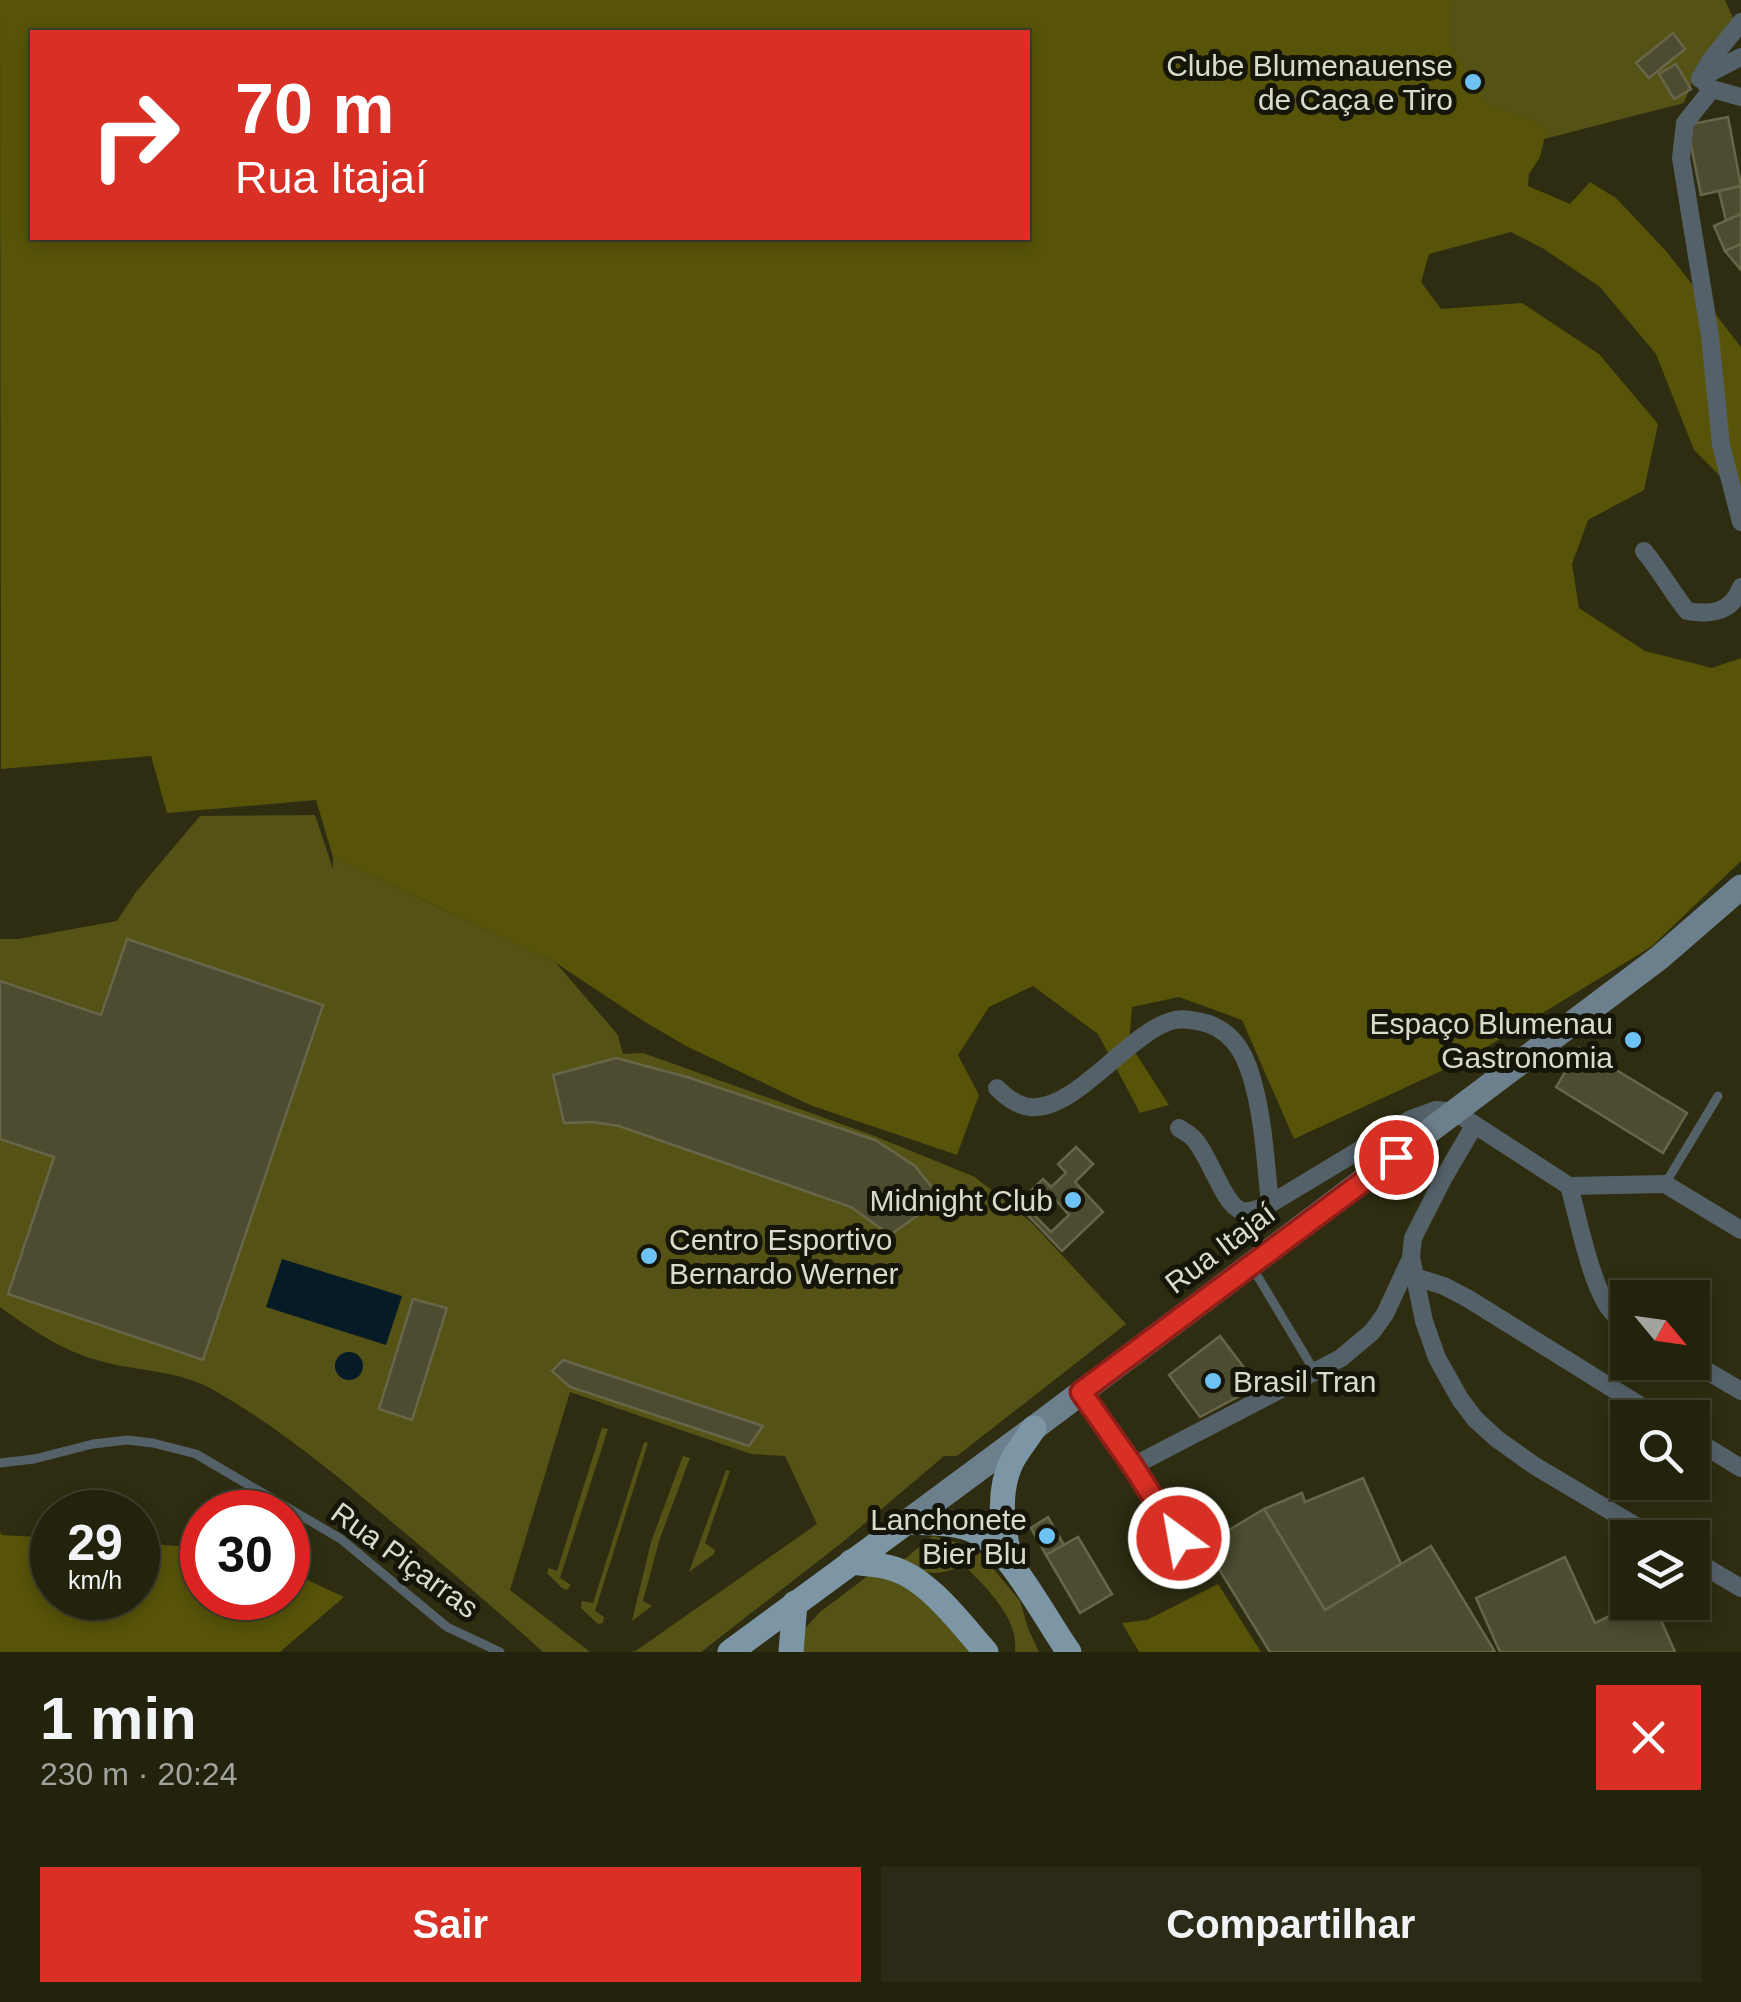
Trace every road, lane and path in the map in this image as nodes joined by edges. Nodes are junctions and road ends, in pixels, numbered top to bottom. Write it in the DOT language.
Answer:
graph roads {
  1 [pos="1741,22"];
  2 [pos="1741,58"];
  3 [pos="1706,84"];
  4 [pos="1741,97"];
  5 [pos="1741,522"];
  6 [pos="1644,551"];
  7 [pos="1741,587"];
  8 [pos="1741,887"];
  9 [pos="998,1088"];
  10 [pos="1718,1096"];
  11 [pos="1464,1119"];
  12 [pos="1179,1128"];
  13 [pos="1665,1184"];
  14 [pos="1569,1186"];
  15 [pos="1270,1204"];
  16 [pos="1741,1230"];
  17 [pos="1411,1257"];
  18 [pos="1250,1266"];
  19 [pos="1415,1277"];
  20 [pos="1610,1308"];
  21 [pos="1315,1372"];
  22 [pos="1710,1373"];
  23 [pos="1741,1391"];
  24 [pos="1081,1392"];
  25 [pos="1631,1400"];
  26 [pos="1034,1428"];
  27 [pos="1710,1449"];
  28 [pos="0,1463"];
  29 [pos="1133,1466"];
  30 [pos="1741,1468"];
  31 [pos="1626,1520"];
  32 [pos="907,1522"];
  33 [pos="1179,1538"];
  34 [pos="851,1562"];
  35 [pos="1010,1563"];
  36 [pos="1710,1570"];
  37 [pos="1741,1588"];
  38 [pos="795,1603"];
  39 [pos="1062,1648"];
  40 [pos="500,1652"];
  41 [pos="730,1652"];
  42 [pos="791,1652"];
  43 [pos="986,1652"];
  1 -- 3 [label="street"];
  2 -- 3 [label="street"];
  3 -- 4 [label="street"];
  3 -- 5 [label="street"];
  6 -- 7 [label="street"];
  8 -- 11 [label="main road, Rua Itajaí"];
  9 -- 15 [label="street"];
  10 -- 13 [label="lane"];
  11 -- 14 [label="street"];
  11 -- 15 [label="street"];
  11 -- 17 [label="street"];
  11 -- 18 [label="main road, Rua Itajaí"];
  12 -- 15 [label="street"];
  13 -- 14 [label="street"];
  13 -- 16 [label="street"];
  14 -- 20 [label="street"];
  17 -- 19 [label="street"];
  17 -- 21 [label="street"];
  18 -- 21 [label="lane"];
  18 -- 24 [label="main road, Rua Itajaí"];
  19 -- 25 [label="street"];
  19 -- 31 [label="street"];
  21 -- 29 [label="street"];
  22 -- 23 [label="street"];
  24 -- 26 [label="main road, Rua Itajaí"];
  24 -- 29 [label="street"];
  26 -- 32 [label="main road, Rua Itajaí"];
  26 -- 35 [label="main road"];
  27 -- 30 [label="street"];
  28 -- 40 [label="lane, Rua Piçarras"];
  29 -- 33 [label="street"];
  32 -- 34 [label="main road, Rua Itajaí"];
  32 -- 35 [label="main road"];
  34 -- 38 [label="main road, Rua Itajaí"];
  34 -- 43 [label="main road"];
  35 -- 39 [label="main road"];
  36 -- 37 [label="street"];
  38 -- 41 [label="main road, Rua Itajaí"];
  38 -- 42 [label="main road"];
}
